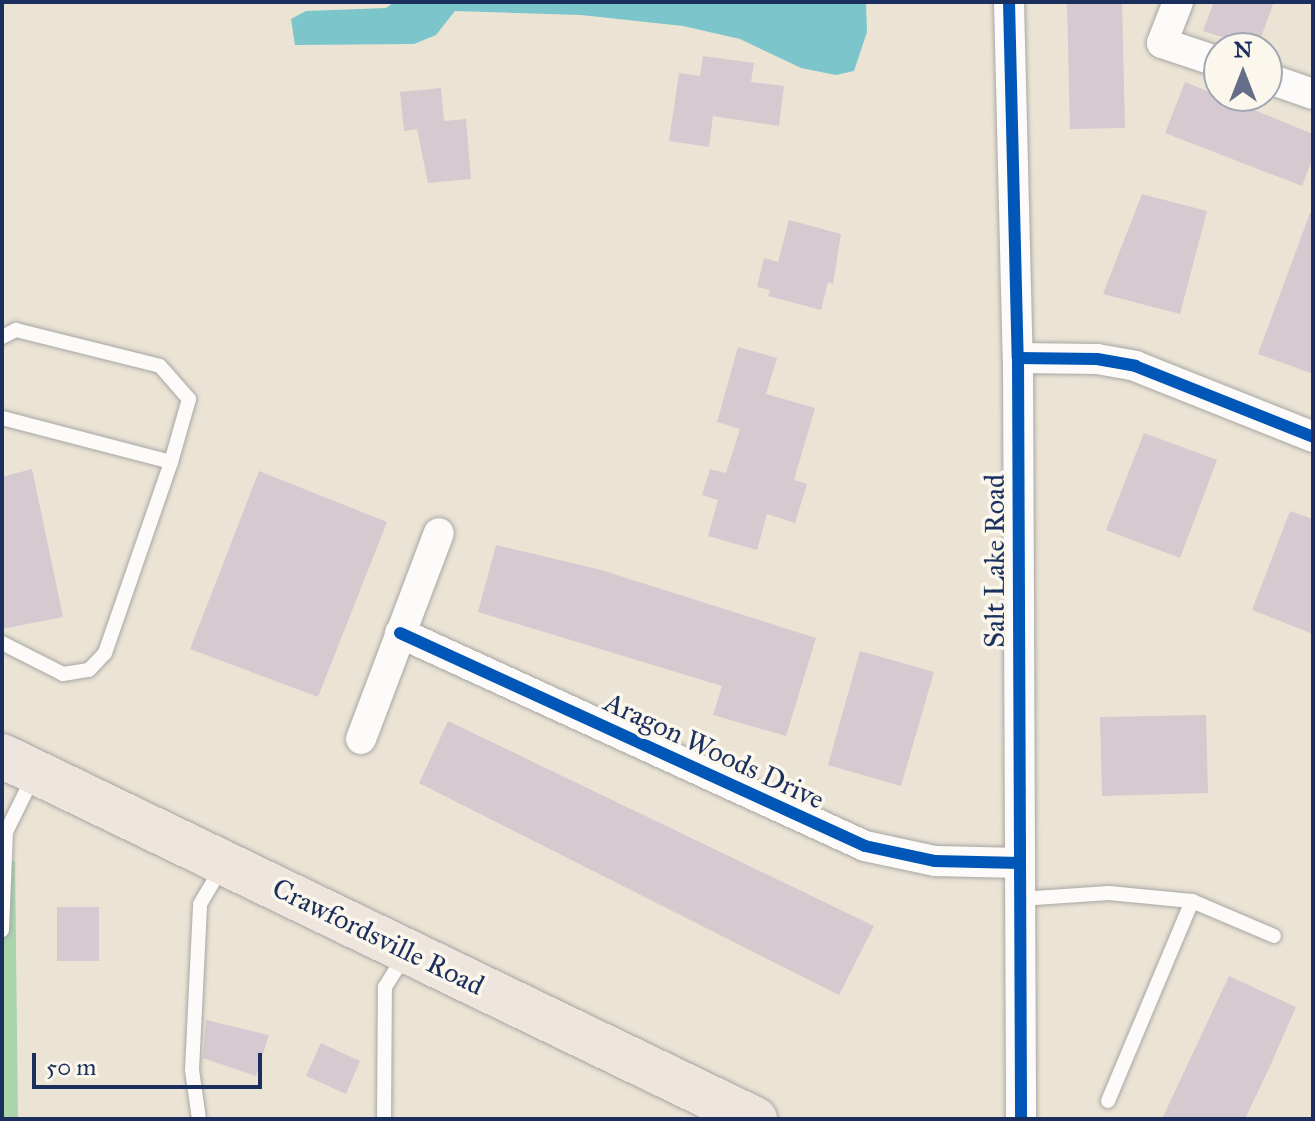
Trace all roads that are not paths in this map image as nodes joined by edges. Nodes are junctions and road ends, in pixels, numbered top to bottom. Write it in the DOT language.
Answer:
graph roads {
  1 [pos="1009,2"];
  2 [pos="1178,2"];
  3 [pos="1203,57"];
  4 [pos="1283,84"];
  5 [pos="1313,94"];
  6 [pos="2,337"];
  7 [pos="1018,358"];
  8 [pos="2,418"];
  9 [pos="1313,437"];
  10 [pos="171,462"];
  11 [pos="439,533"];
  12 [pos="400,633"];
  13 [pos="2,643"];
  14 [pos="361,739"];
  15 [pos="19,764"];
  16 [pos="224,863"];
  17 [pos="1020,863"];
  18 [pos="1020,899"];
  19 [pos="1192,901"];
  20 [pos="2,930"];
  21 [pos="1274,936"];
  22 [pos="407,951"];
  23 [pos="1108,1101"];
  24 [pos="199,1119"];
  25 [pos="384,1119"];
  26 [pos="755,1119"];
  27 [pos="1021,1119"];
  1 -- 7 [label="street, Salt Lake Road"];
  2 -- 3 [label="street"];
  4 -- 5 [label="street"];
  6 -- 10 [label="lane"];
  7 -- 9 [label="street"];
  7 -- 17 [label="street, Salt Lake Road"];
  8 -- 10 [label="lane"];
  10 -- 13 [label="lane"];
  11 -- 12 [label="street"];
  12 -- 14 [label="street"];
  12 -- 17 [label="street, Aragon Woods Drive"];
  15 -- 16 [label="main road, Crawfordsville Road"];
  15 -- 20 [label="lane"];
  16 -- 22 [label="main road, Crawfordsville Road"];
  16 -- 24 [label="lane"];
  17 -- 18 [label="street, Salt Lake Road"];
  18 -- 19 [label="lane"];
  18 -- 27 [label="street, Salt Lake Road"];
  19 -- 21 [label="lane"];
  19 -- 23 [label="lane"];
  22 -- 25 [label="lane"];
  22 -- 26 [label="main road, Crawfordsville Road"];
}
